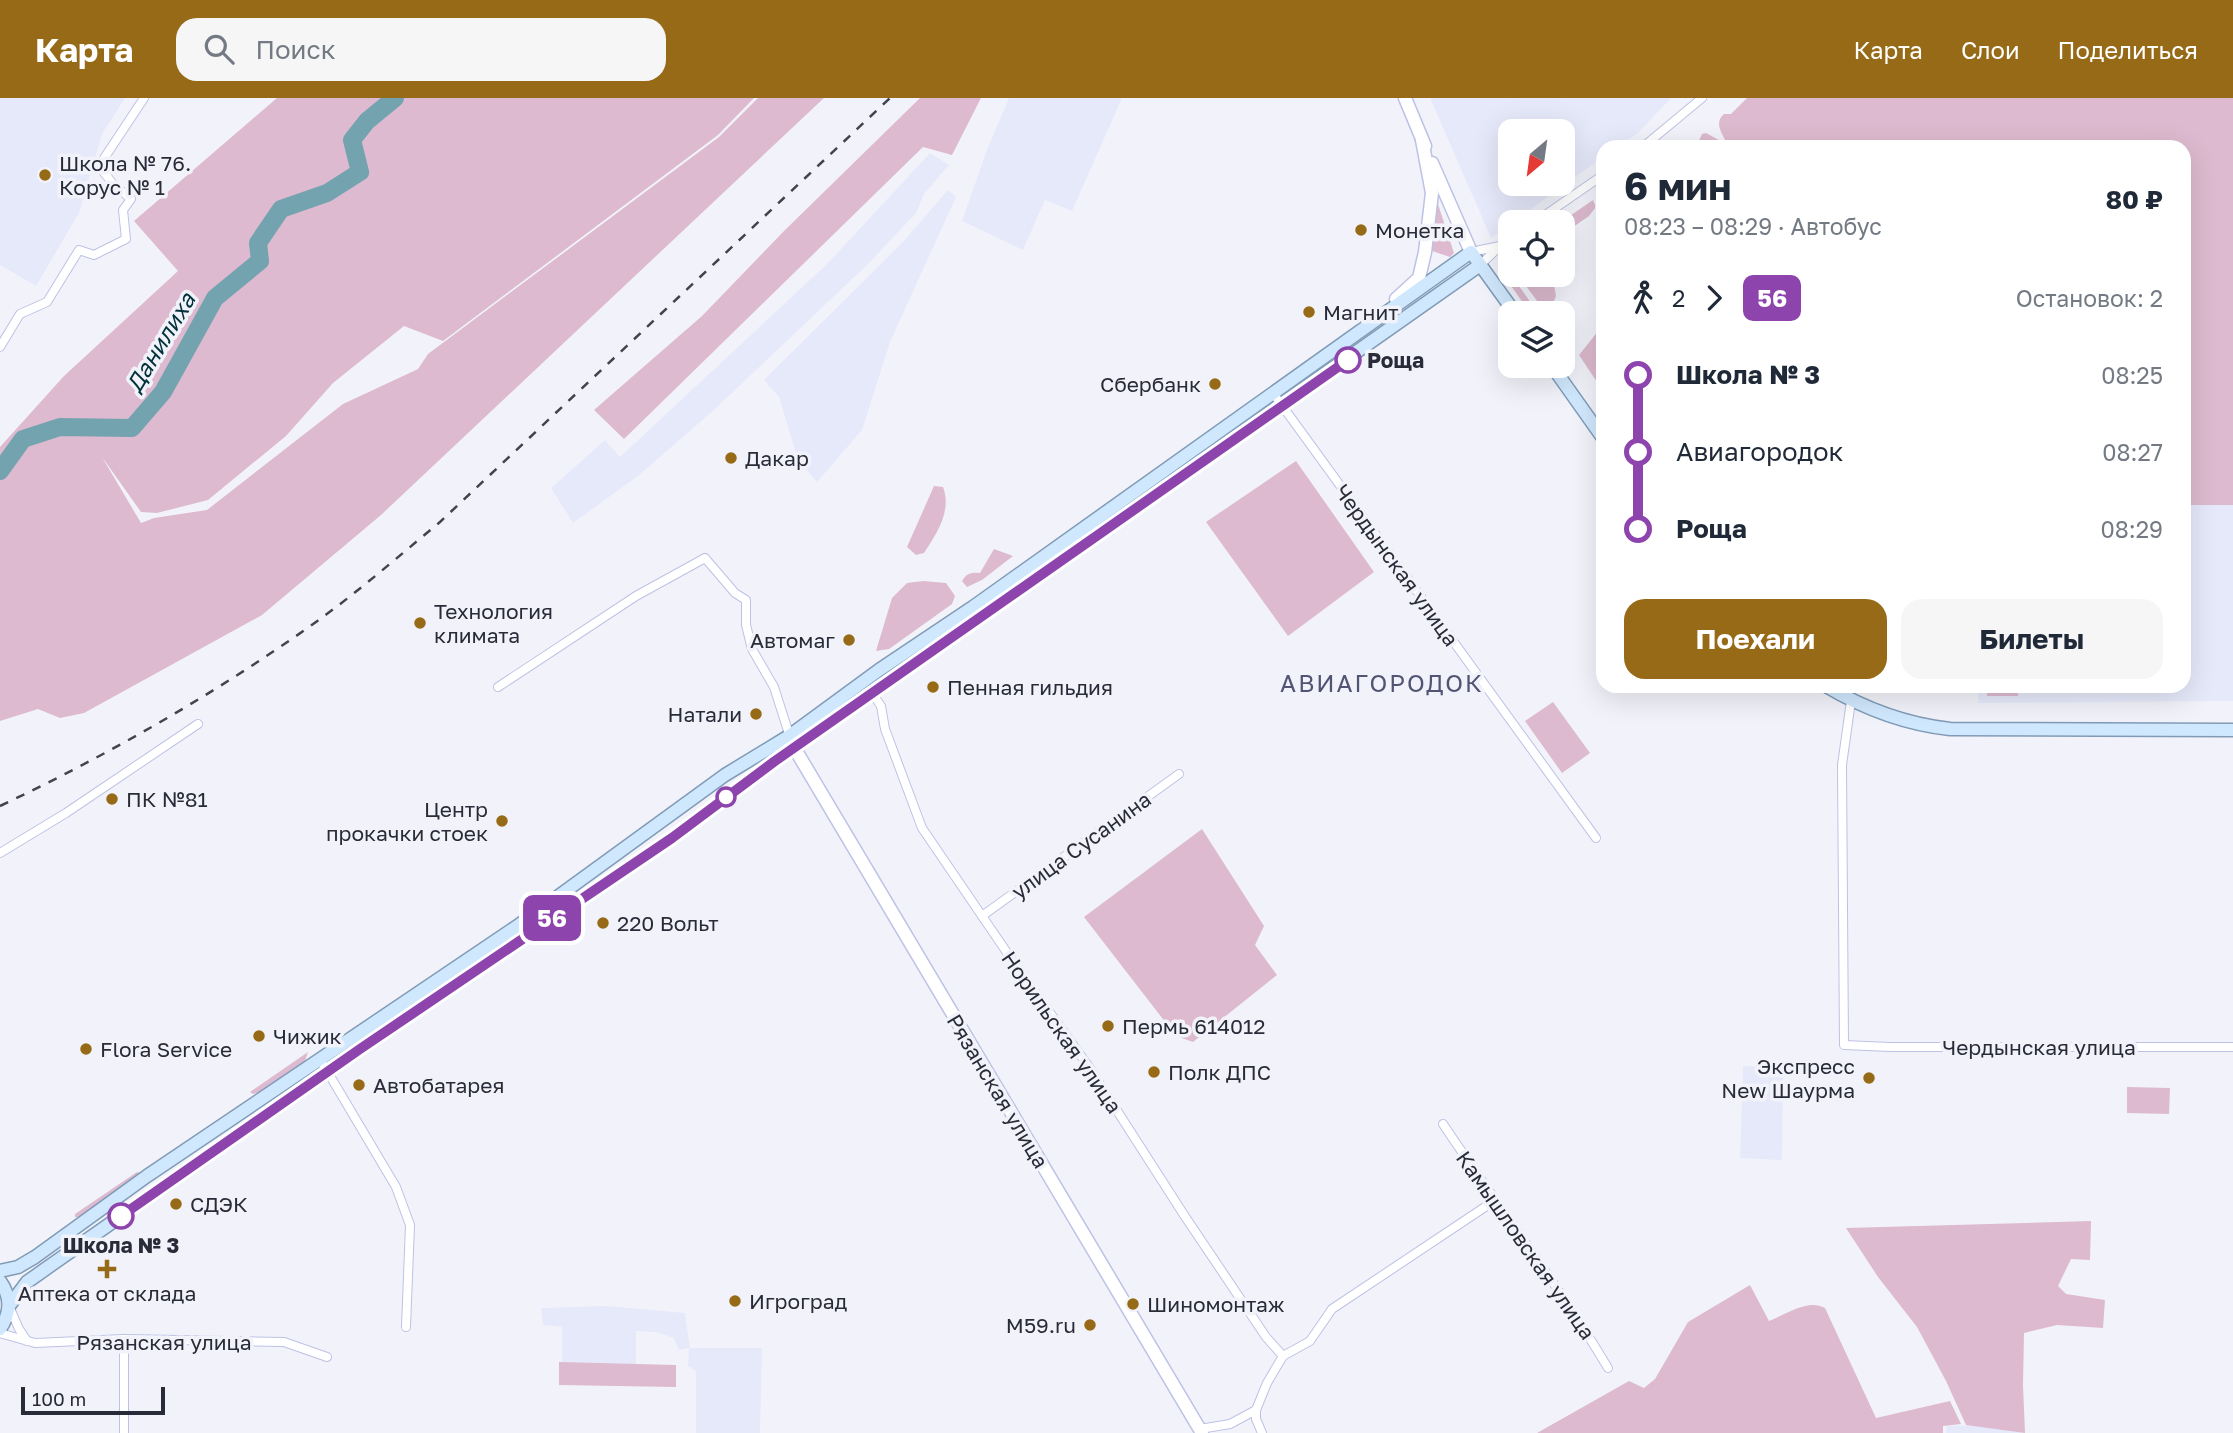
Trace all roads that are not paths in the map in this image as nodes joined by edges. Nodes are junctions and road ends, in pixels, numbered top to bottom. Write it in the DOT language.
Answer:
graph roads {
  1 [pos="144,98"];
  2 [pos="1405,98"];
  3 [pos="1702,98"];
  4 [pos="1651,140"];
  5 [pos="1422,141"];
  6 [pos="1596,181"];
  7 [pos="1553,210"];
  8 [pos="1498,246"];
  9 [pos="1498,248"];
  10 [pos="1471,252"];
  11 [pos="1480,265"];
  12 [pos="1506,301"];
  13 [pos="1384,314"];
  14 [pos="0,347"];
  15 [pos="1560,378"];
  16 [pos="1273,393"];
  17 [pos="1282,405"];
  18 [pos="1596,428"];
  19 [pos="1077,541"];
  20 [pos="1046,563"];
  21 [pos="498,687"];
  22 [pos="872,693"];
  23 [pos="1838,693"];
  24 [pos="1851,701"];
  25 [pos="198,724"];
  26 [pos="2233,730"];
  27 [pos="789,736"];
  28 [pos="795,749"];
  29 [pos="1179,774"];
  30 [pos="650,830"];
  31 [pos="1596,838"];
  32 [pos="662,844"];
  33 [pos="0,853"];
  34 [pos="982,916"];
  35 [pos="2233,1047"];
  36 [pos="320,1059"];
  37 [pos="328,1072"];
  38 [pos="1443,1124"];
  39 [pos="196,1143"];
  40 [pos="209,1154"];
  41 [pos="1494,1201"];
  42 [pos="0,1271"];
  43 [pos="0,1281"];
  44 [pos="9,1306"];
  45 [pos="407,1327"];
  46 [pos="0,1331"];
  47 [pos="124,1339"];
  48 [pos="27,1341"];
  49 [pos="1283,1356"];
  50 [pos="327,1357"];
  51 [pos="1608,1368"];
  52 [pos="1256,1410"];
  53 [pos="1201,1431"];
  54 [pos="124,1433"];
  55 [pos="1262,1433"];
  1 -- 14 [label="street"];
  2 -- 5 [label="street"];
  3 -- 4 [label="street"];
  5 -- 10 [label="street"];
  5 -- 13 [label="street"];
  6 -- 7 [label="street"];
  8 -- 10 [label="street"];
  9 -- 11 [label="street"];
  10 -- 11 [label="main road"];
  10 -- 13 [label="main road"];
  11 -- 12 [label="main road"];
  11 -- 17 [label="main road"];
  13 -- 16 [label="main road"];
  15 -- 18 [label="main road"];
  16 -- 17 [label="street, Чердынская улица"];
  16 -- 19 [label="main road"];
  17 -- 19 [label="main road"];
  17 -- 31 [label="street, Чердынская улица"];
  19 -- 20 [label="main road"];
  20 -- 22 [label="main road"];
  20 -- 27 [label="main road"];
  21 -- 27 [label="street"];
  22 -- 28 [label="main road"];
  22 -- 34 [label="street, Норильская улица"];
  23 -- 24 [label="main road"];
  24 -- 26 [label="main road"];
  24 -- 35 [label="street, Чердынская улица"];
  25 -- 33 [label="street"];
  27 -- 28 [label="street"];
  27 -- 30 [label="main road"];
  28 -- 32 [label="main road"];
  28 -- 53 [label="street, Рязанская улица"];
  29 -- 34 [label="street, улица Сусанина"];
  30 -- 32 [label="main road"];
  30 -- 36 [label="main road"];
  32 -- 37 [label="main road"];
  34 -- 49 [label="street, Норильская улица"];
  36 -- 37 [label="street"];
  36 -- 39 [label="main road"];
  37 -- 40 [label="main road"];
  37 -- 45 [label="street"];
  38 -- 41 [label="street, Камышловская улица"];
  39 -- 40 [label="main road"];
  39 -- 42 [label="main road"];
  40 -- 44 [label="main road"];
  41 -- 49 [label="street"];
  41 -- 51 [label="street, Камышловская улица"];
  43 -- 44 [label="main road"];
  44 -- 46 [label="main road"];
  44 -- 48 [label="street"];
  46 -- 48 [label="street, Рязанская улица"];
  47 -- 48 [label="street, Рязанская улица"];
  47 -- 50 [label="street, Рязанская улица"];
  47 -- 54 [label="street"];
  49 -- 52 [label="street"];
  52 -- 53 [label="street"];
  52 -- 55 [label="street"];
}
